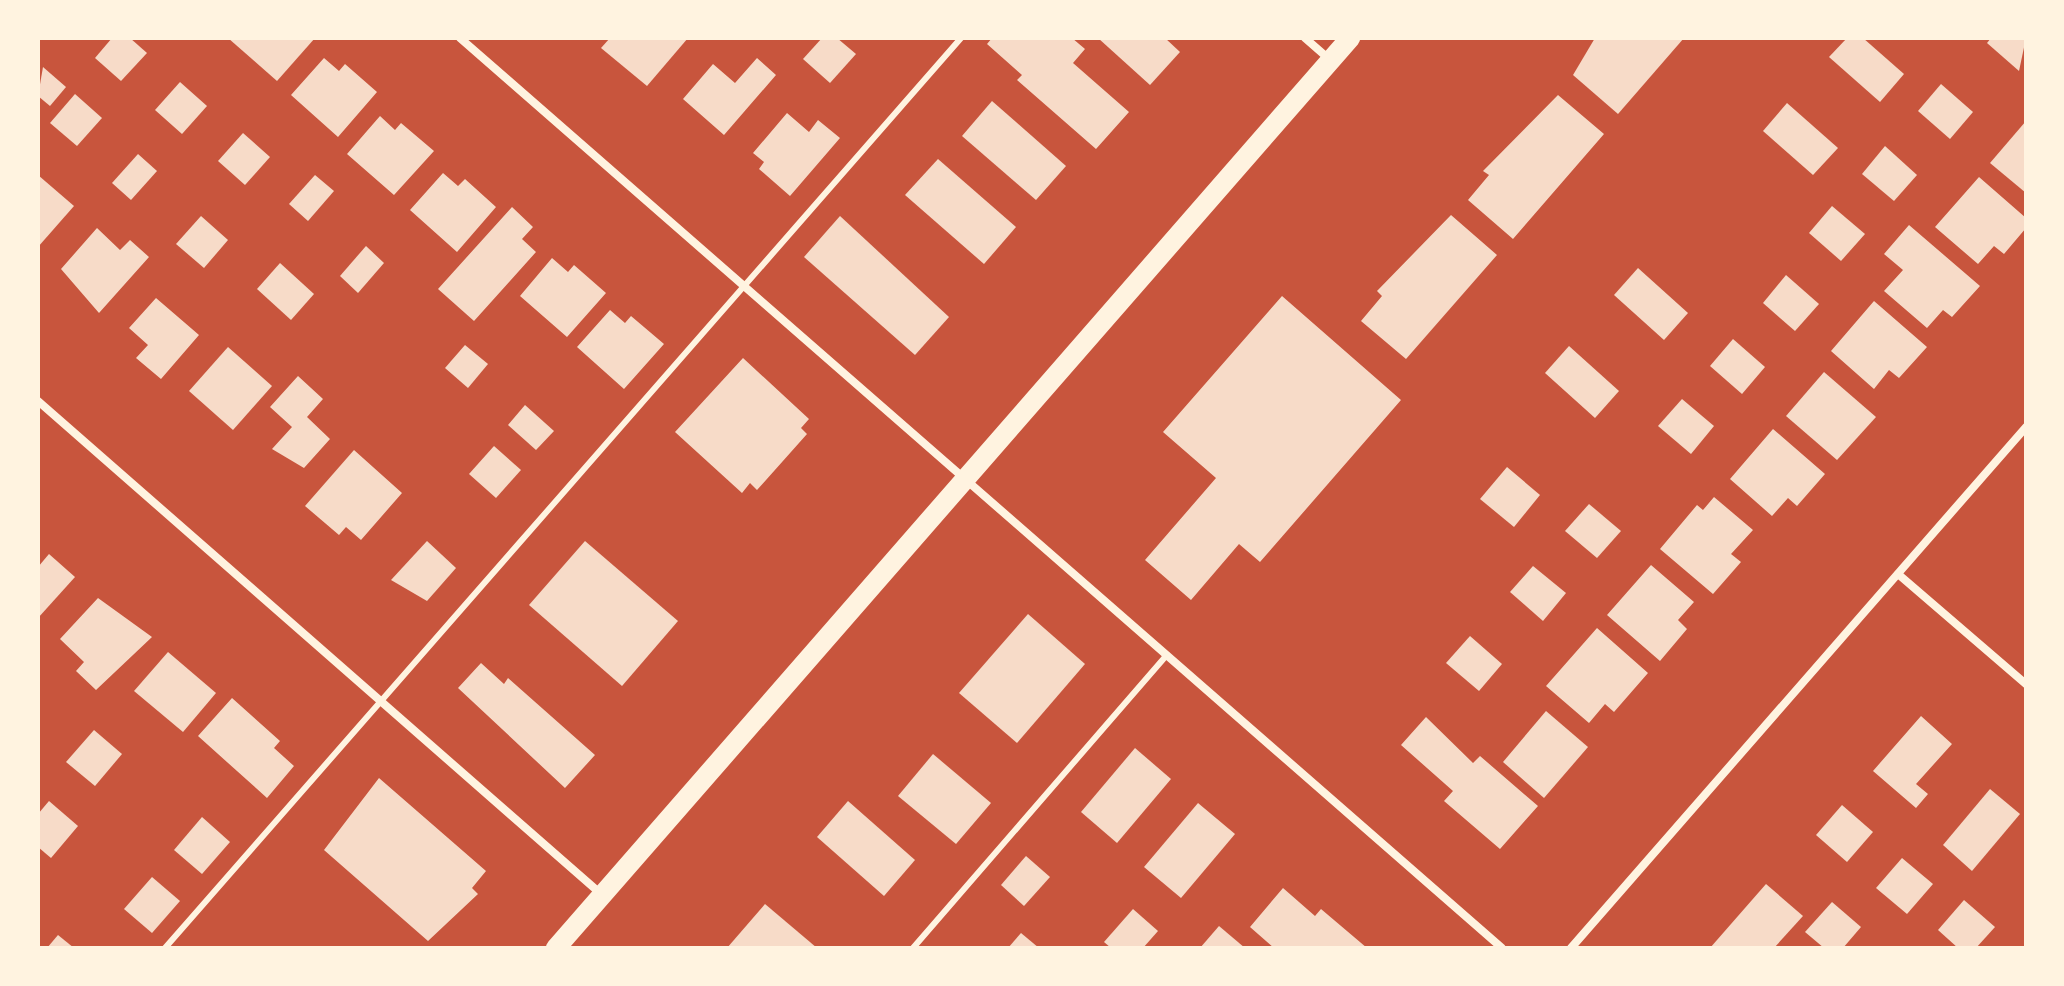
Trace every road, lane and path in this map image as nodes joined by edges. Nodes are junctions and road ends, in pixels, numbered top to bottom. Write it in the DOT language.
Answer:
graph roads {
  1 [pos="460,38"];
  2 [pos="961,38"];
  3 [pos="1305,38"];
  4 [pos="1350,38"];
  5 [pos="1331,60"];
  6 [pos="745,285"];
  7 [pos="38,401"];
  8 [pos="2026,427"];
  9 [pos="966,479"];
  10 [pos="1898,574"];
  11 [pos="1167,655"];
  12 [pos="2026,684"];
  13 [pos="381,701"];
  14 [pos="603,895"];
  15 [pos="165,948"];
  16 [pos="556,948"];
  17 [pos="913,948"];
  18 [pos="1502,948"];
  19 [pos="1571,948"];
  1 -- 6 [label="street"];
  2 -- 6 [label="lane"];
  3 -- 5 [label="street"];
  4 -- 5 [label="main road"];
  5 -- 9 [label="main road"];
  6 -- 9 [label="street"];
  6 -- 13 [label="lane"];
  7 -- 13 [label="street"];
  8 -- 10 [label="street"];
  9 -- 11 [label="street"];
  9 -- 14 [label="main road"];
  10 -- 12 [label="street"];
  10 -- 19 [label="street"];
  11 -- 17 [label="lane"];
  11 -- 18 [label="street"];
  13 -- 14 [label="street"];
  13 -- 15 [label="lane"];
  14 -- 16 [label="main road"];
}
